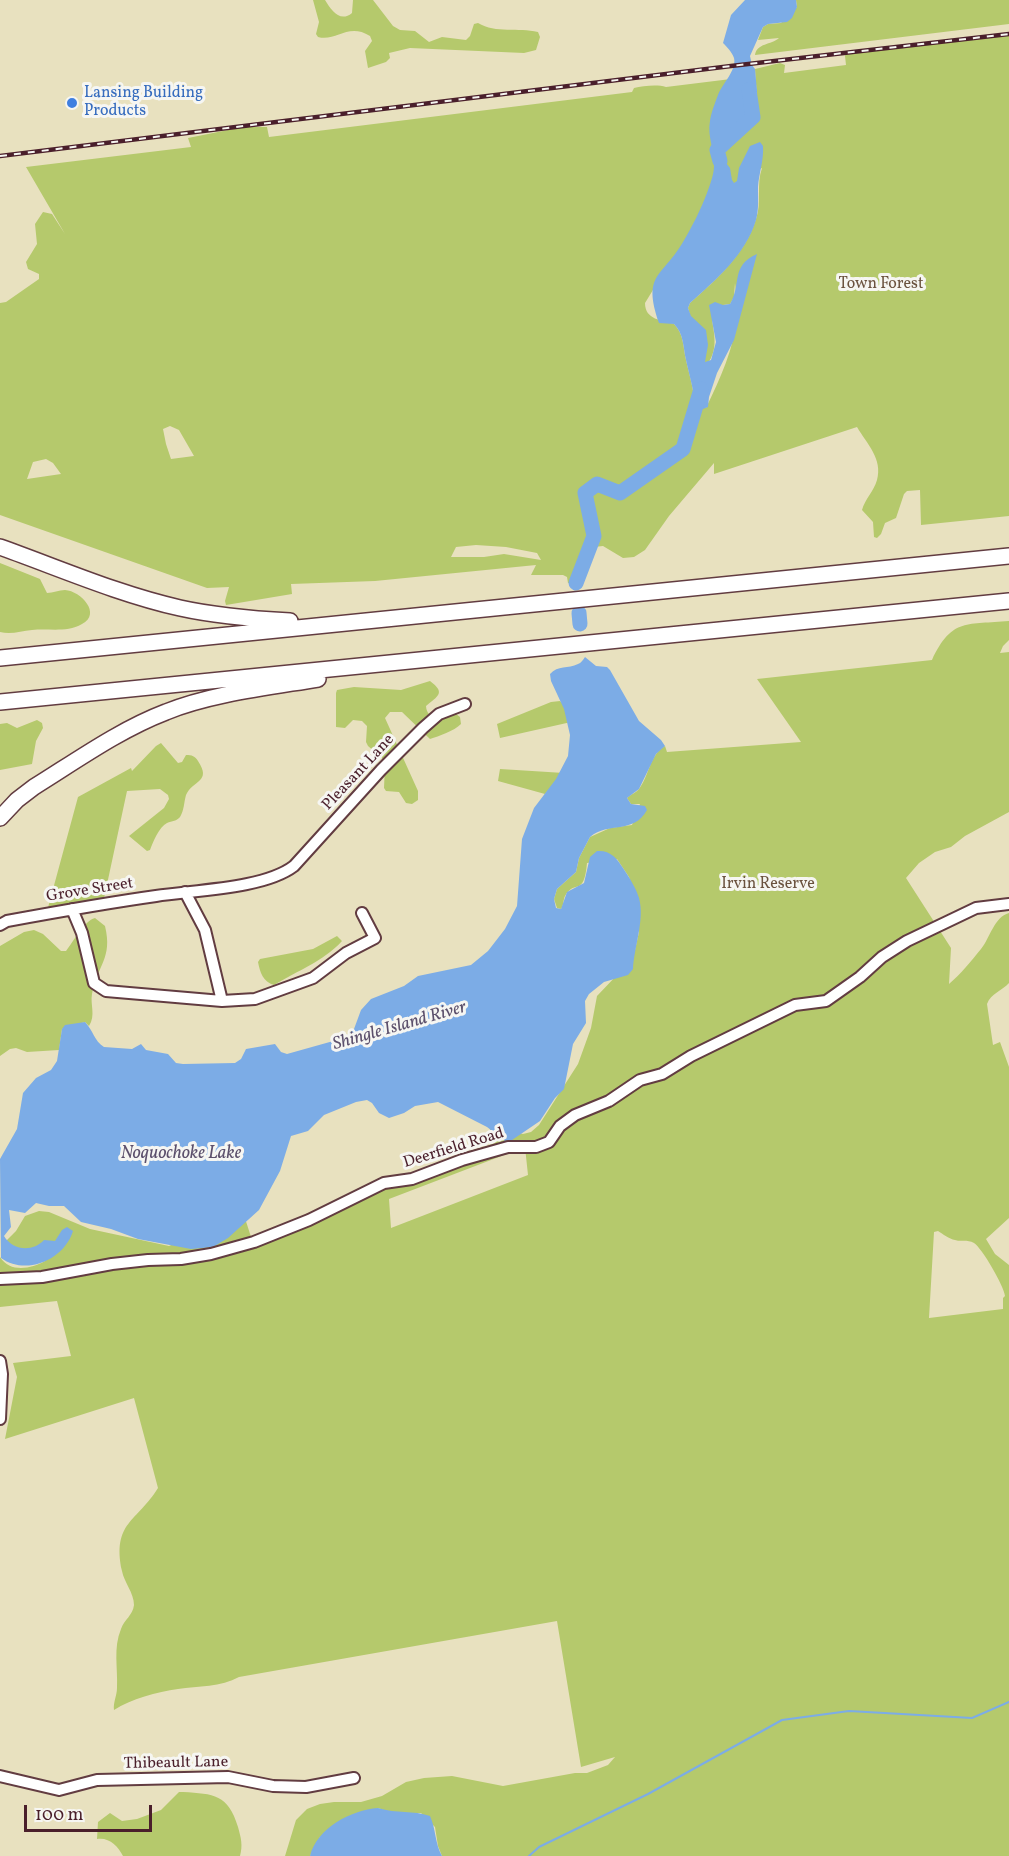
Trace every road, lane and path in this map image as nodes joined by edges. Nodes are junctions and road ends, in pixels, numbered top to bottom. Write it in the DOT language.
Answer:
graph roads {
  1 [pos="0,547"];
  2 [pos="1009,556"];
  3 [pos="1009,601"];
  4 [pos="335,624"];
  5 [pos="0,658"];
  6 [pos="402,661"];
  7 [pos="0,702"];
  8 [pos="465,705"];
  9 [pos="0,818"];
  10 [pos="283,874"];
  11 [pos="185,892"];
  12 [pos="1009,904"];
  13 [pos="72,909"];
  14 [pos="362,913"];
  15 [pos="0,924"];
  16 [pos="222,1001"];
  17 [pos="0,1279"];
  18 [pos="0,1361"];
  19 [pos="0,1419"];
  20 [pos="0,1776"];
  21 [pos="354,1778"];
  1 -- 4 [label="highway"];
  2 -- 4 [label="highway"];
  3 -- 6 [label="highway"];
  4 -- 5 [label="highway"];
  6 -- 7 [label="highway"];
  6 -- 9 [label="highway"];
  8 -- 10 [label="street, Pleasant Lane"];
  10 -- 11 [label="street, Grove Street"];
  11 -- 13 [label="street, Grove Street"];
  11 -- 16 [label="street"];
  12 -- 17 [label="street, Deerfield Road"];
  13 -- 15 [label="street, Grove Street"];
  13 -- 16 [label="street"];
  14 -- 16 [label="street"];
  18 -- 19 [label="street"];
  20 -- 21 [label="street, Thibeault Lane"];
}
